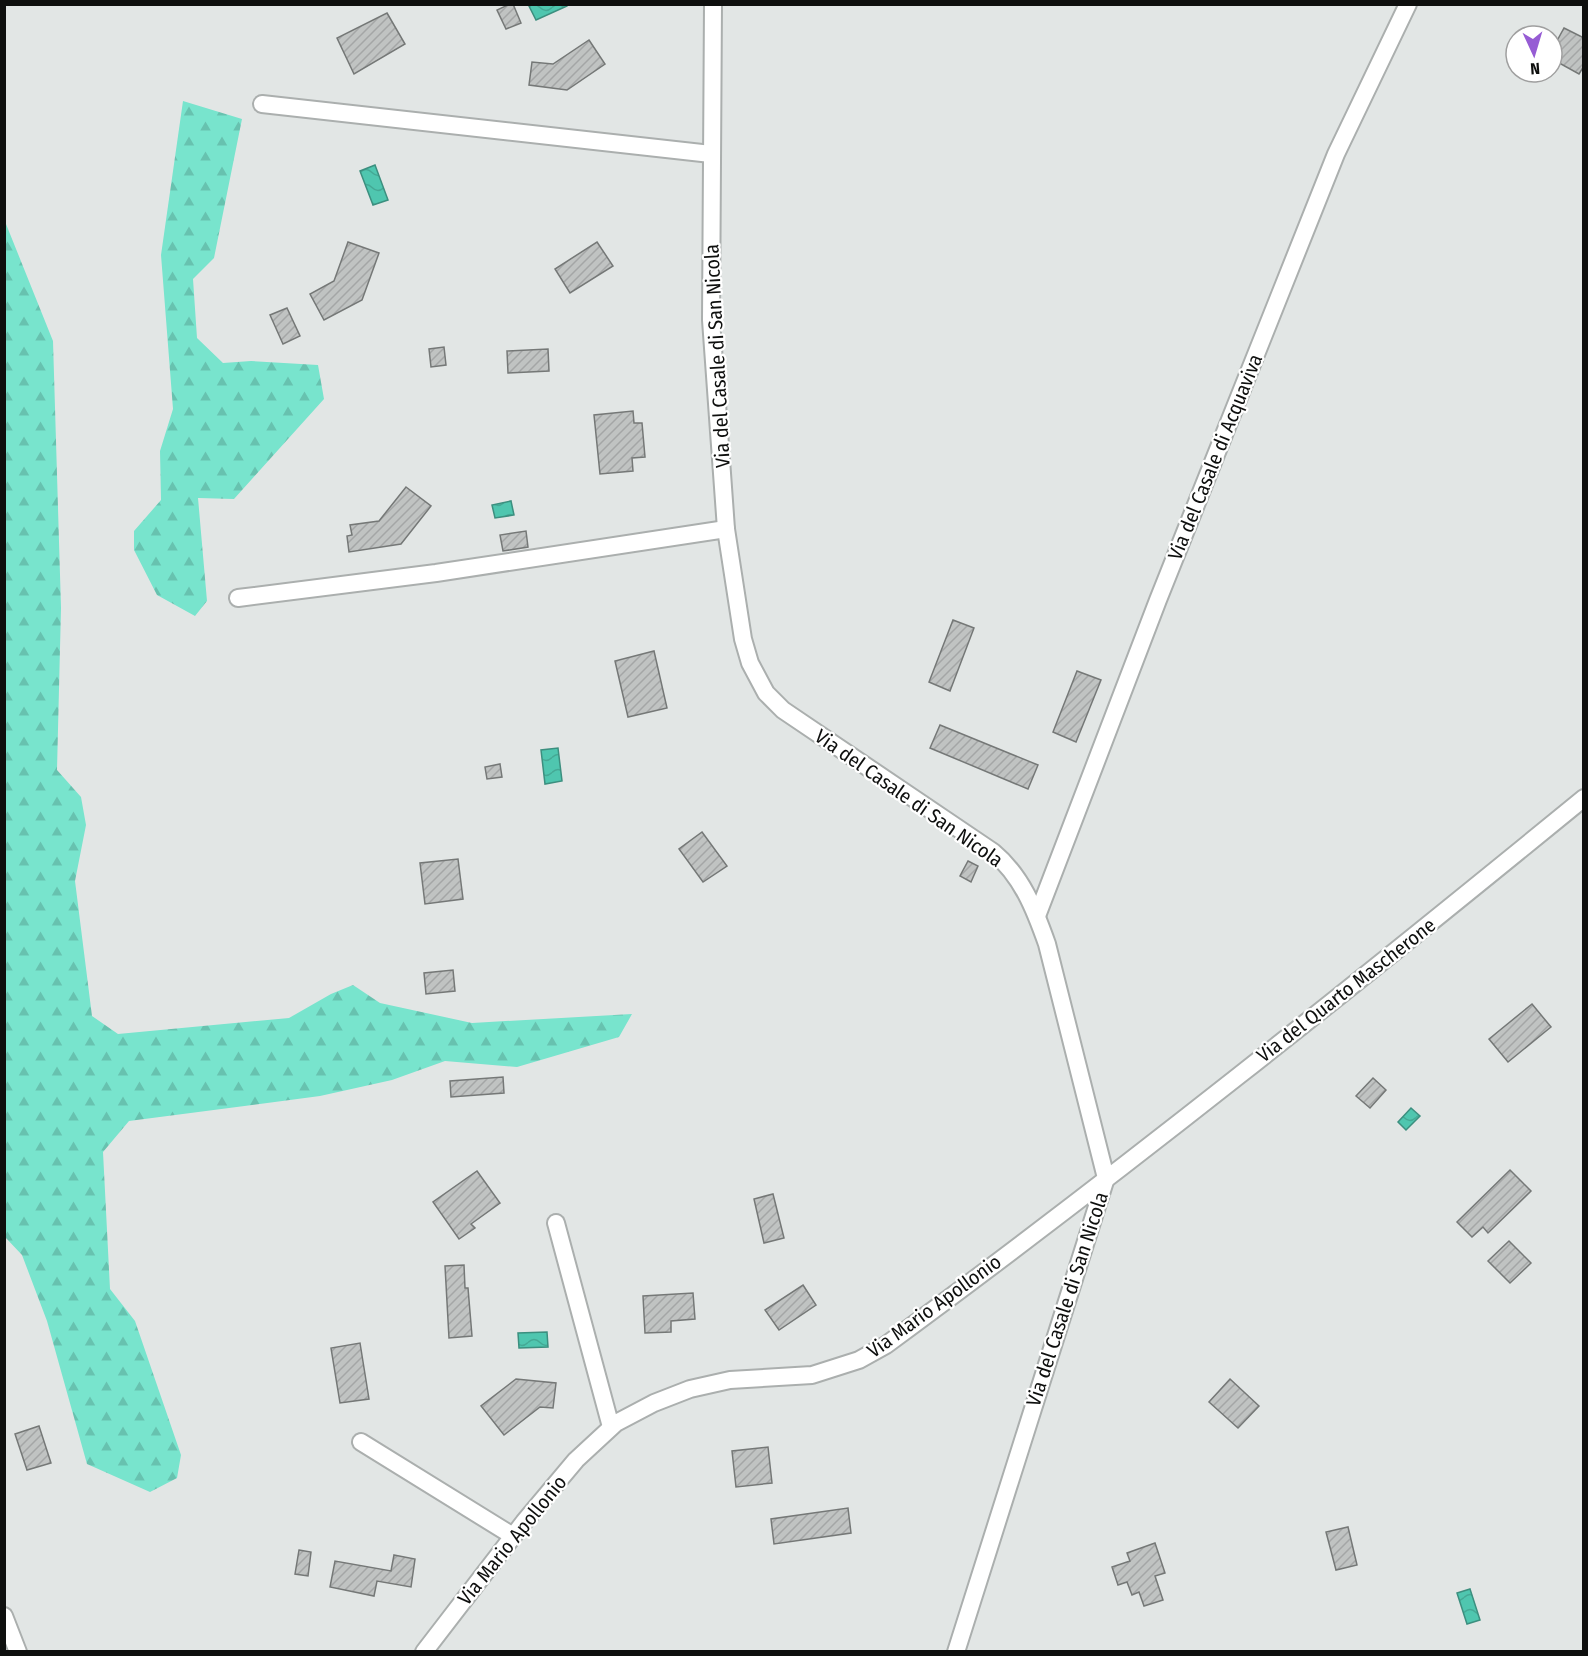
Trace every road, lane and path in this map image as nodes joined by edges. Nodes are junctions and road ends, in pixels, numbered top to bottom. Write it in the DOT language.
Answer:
graph roads {
  1 [pos="712,4"];
  2 [pos="1408,4"];
  3 [pos="262,104"];
  4 [pos="711,154"];
  5 [pos="726,529"];
  6 [pos="238,598"];
  7 [pos="1584,798"];
  8 [pos="1037,916"];
  9 [pos="1106,1178"];
  10 [pos="556,1223"];
  11 [pos="611,1427"];
  12 [pos="361,1442"];
  13 [pos="513,1536"];
  14 [pos="4,1616"];
  15 [pos="18,1652"];
  16 [pos="424,1652"];
  17 [pos="956,1652"];
  1 -- 4 [label="street, Via del Casale di San Nicola"];
  2 -- 8 [label="street, Via del Casale di Acquaviva"];
  3 -- 4 [label="street"];
  4 -- 5 [label="street, Via del Casale di San Nicola"];
  5 -- 6 [label="street"];
  5 -- 8 [label="street, Via del Casale di San Nicola"];
  7 -- 9 [label="street, Via del Quarto Mascherone"];
  8 -- 9 [label="street, Via del Casale di San Nicola"];
  9 -- 11 [label="street, Via Mario Apollonio"];
  9 -- 17 [label="street, Via del Casale di San Nicola"];
  10 -- 11 [label="street"];
  11 -- 13 [label="street, Via Mario Apollonio"];
  12 -- 13 [label="street"];
  13 -- 16 [label="street, Via Mario Apollonio"];
  14 -- 15 [label="street"];
}
